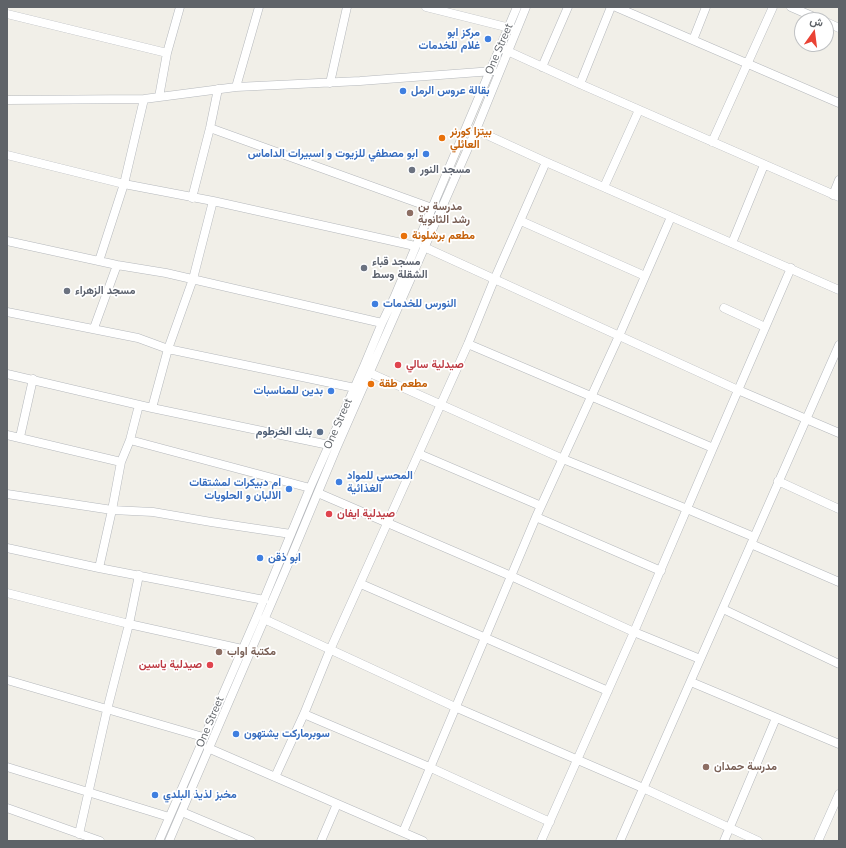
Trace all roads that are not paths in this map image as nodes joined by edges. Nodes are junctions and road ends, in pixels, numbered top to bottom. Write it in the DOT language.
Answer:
graph roads {
  1 [pos="180,7"];
  2 [pos="258,7"];
  3 [pos="347,7"];
  4 [pos="426,7"];
  5 [pos="517,7"];
  6 [pos="526,7"];
  7 [pos="568,7"];
  8 [pos="611,7"];
  9 [pos="616,7"];
  10 [pos="706,7"];
  11 [pos="773,7"];
  12 [pos="791,7"];
  13 [pos="803,12"];
  14 [pos="7,14"];
  15 [pos="512,28"];
  16 [pos="693,40"];
  17 [pos="504,49"];
  18 [pos="167,53"];
  19 [pos="747,63"];
  20 [pos="542,67"];
  21 [pos="500,70"];
  22 [pos="490,71"];
  23 [pos="330,83"];
  24 [pos="580,84"];
  25 [pos="236,87"];
  26 [pos="218,89"];
  27 [pos="159,97"];
  28 [pos="144,99"];
  29 [pos="7,100"];
  30 [pos="839,103"];
  31 [pos="639,110"];
  32 [pos="210,128"];
  33 [pos="476,130"];
  34 [pos="712,142"];
  35 [pos="7,155"];
  36 [pos="546,162"];
  37 [pos="764,165"];
  38 [pos="839,180"];
  39 [pos="124,184"];
  40 [pos="604,187"];
  41 [pos="836,196"];
  42 [pos="192,198"];
  43 [pos="213,201"];
  44 [pos="432,208"];
  45 [pos="671,217"];
  46 [pos="521,221"];
  47 [pos="7,242"];
  48 [pos="732,243"];
  49 [pos="415,246"];
  50 [pos="424,247"];
  51 [pos="99,261"];
  52 [pos="116,265"];
  53 [pos="407,265"];
  54 [pos="791,268"];
  55 [pos="415,269"];
  56 [pos="646,276"];
  57 [pos="193,279"];
  58 [pos="494,280"];
  59 [pos="839,290"];
  60 [pos="398,300"];
  61 [pos="724,308"];
  62 [pos="7,312"];
  63 [pos="382,323"];
  64 [pos="765,327"];
  65 [pos="94,328"];
  66 [pos="619,336"];
  67 [pos="468,344"];
  68 [pos="839,345"];
  69 [pos="168,349"];
  70 [pos="836,360"];
  71 [pos="370,373"];
  72 [pos="7,374"];
  73 [pos="33,379"];
  74 [pos="355,388"];
  75 [pos="738,390"];
  76 [pos="590,396"];
  77 [pos="139,405"];
  78 [pos="440,405"];
  79 [pos="152,408"];
  80 [pos="807,418"];
  81 [pos="839,433"];
  82 [pos="7,435"];
  83 [pos="20,437"];
  84 [pos="130,440"];
  85 [pos="329,445"];
  86 [pos="712,448"];
  87 [pos="419,454"];
  88 [pos="563,460"];
  89 [pos="121,462"];
  90 [pos="778,482"];
  91 [pos="310,488"];
  92 [pos="318,493"];
  93 [pos="7,494"];
  94 [pos="541,506"];
  95 [pos="687,509"];
  96 [pos="839,509"];
  97 [pos="112,510"];
  98 [pos="536,517"];
  99 [pos="388,523"];
  100 [pos="291,534"];
  101 [pos="752,541"];
  102 [pos="7,548"];
  103 [pos="281,558"];
  104 [pos="289,562"];
  105 [pos="99,568"];
  106 [pos="661,571"];
  107 [pos="139,575"];
  108 [pos="511,576"];
  109 [pos="839,582"];
  110 [pos="361,584"];
  111 [pos="7,593"];
  112 [pos="264,600"];
  113 [pos="723,609"];
  114 [pos="264,619"];
  115 [pos="129,624"];
  116 [pos="634,632"];
  117 [pos="486,638"];
  118 [pos="242,648"];
  119 [pos="330,650"];
  120 [pos="700,660"];
  121 [pos="839,664"];
  122 [pos="7,680"];
  123 [pos="691,682"];
  124 [pos="608,691"];
  125 [pos="455,707"];
  126 [pos="107,710"];
  127 [pos="304,714"];
  128 [pos="776,718"];
  129 [pos="203,738"];
  130 [pos="839,744"];
  131 [pos="208,748"];
  132 [pos="578,760"];
  133 [pos="7,767"];
  134 [pos="429,767"];
  135 [pos="275,777"];
  136 [pos="643,788"];
  137 [pos="88,792"];
  138 [pos="839,794"];
  139 [pos="337,804"];
  140 [pos="7,808"];
  141 [pos="836,808"];
  142 [pos="182,812"];
  143 [pos="169,817"];
  144 [pos="550,822"];
  145 [pos="730,828"];
  146 [pos="403,832"];
  147 [pos="79,834"];
  148 [pos="100,841"];
  149 [pos="159,841"];
  150 [pos="169,841"];
  151 [pos="251,841"];
  152 [pos="321,841"];
  153 [pos="423,841"];
  154 [pos="541,841"];
  155 [pos="620,841"];
  156 [pos="724,841"];
  157 [pos="758,841"];
  158 [pos="818,841"];
  1 -- 18 [label="street"];
  2 -- 25 [label="street"];
  3 -- 23 [label="street"];
  4 -- 15 [label="street"];
  5 -- 15 [label="street, One Street"];
  6 -- 15 [label="street, One Street"];
  7 -- 20 [label="street"];
  8 -- 24 [label="street"];
  9 -- 16 [label="street"];
  10 -- 16 [label="street"];
  11 -- 19 [label="street"];
  12 -- 13 [label="street"];
  14 -- 18 [label="street"];
  15 -- 17 [label="street, One Street"];
  16 -- 19 [label="street"];
  17 -- 20 [label="street"];
  17 -- 21 [label="street, One Street"];
  17 -- 22 [label="street, One Street"];
  18 -- 27 [label="street"];
  19 -- 30 [label="street"];
  19 -- 34 [label="street"];
  20 -- 24 [label="street"];
  21 -- 22 [label="street"];
  21 -- 33 [label="street, One Street"];
  22 -- 23 [label="street"];
  22 -- 44 [label="street, One Street"];
  23 -- 25 [label="street"];
  24 -- 31 [label="street"];
  25 -- 26 [label="street"];
  26 -- 27 [label="street"];
  26 -- 32 [label="street"];
  27 -- 28 [label="street"];
  28 -- 29 [label="street"];
  28 -- 39 [label="street"];
  31 -- 34 [label="street"];
  31 -- 40 [label="street"];
  32 -- 42 [label="street"];
  32 -- 44 [label="street"];
  33 -- 36 [label="street"];
  33 -- 50 [label="street, One Street"];
  34 -- 37 [label="street"];
  35 -- 39 [label="street"];
  36 -- 40 [label="street"];
  36 -- 46 [label="street"];
  37 -- 41 [label="street"];
  37 -- 48 [label="street"];
  38 -- 41 [label="street"];
  39 -- 42 [label="street"];
  39 -- 51 [label="street"];
  40 -- 45 [label="street"];
  42 -- 43 [label="street"];
  43 -- 49 [label="street"];
  43 -- 57 [label="street"];
  44 -- 49 [label="street, One Street"];
  45 -- 48 [label="street"];
  45 -- 56 [label="street"];
  46 -- 56 [label="street"];
  46 -- 58 [label="street"];
  47 -- 51 [label="street"];
  48 -- 54 [label="street"];
  49 -- 53 [label="street, One Street"];
  50 -- 55 [label="street, One Street"];
  50 -- 58 [label="street"];
  51 -- 52 [label="street"];
  52 -- 57 [label="street"];
  52 -- 65 [label="street"];
  53 -- 55 [label="street"];
  53 -- 60 [label="street, One Street"];
  54 -- 59 [label="street"];
  54 -- 64 [label="street"];
  55 -- 60 [label="street, One Street"];
  56 -- 66 [label="street"];
  57 -- 63 [label="street"];
  57 -- 69 [label="street"];
  58 -- 66 [label="street"];
  58 -- 67 [label="street"];
  60 -- 63 [label="street, One Street"];
  60 -- 71 [label="street, One Street"];
  61 -- 64 [label="street"];
  62 -- 65 [label="street"];
  63 -- 74 [label="street, One Street"];
  64 -- 75 [label="street"];
  65 -- 69 [label="street"];
  66 -- 75 [label="street"];
  66 -- 76 [label="street"];
  67 -- 76 [label="street"];
  67 -- 78 [label="street"];
  68 -- 70 [label="street"];
  69 -- 74 [label="street"];
  69 -- 79 [label="street"];
  70 -- 80 [label="street"];
  71 -- 78 [label="street"];
  71 -- 92 [label="street, One Street"];
  72 -- 73 [label="street"];
  73 -- 77 [label="street"];
  73 -- 83 [label="street"];
  74 -- 85 [label="street, One Street"];
  75 -- 80 [label="street"];
  75 -- 86 [label="street"];
  76 -- 86 [label="street"];
  76 -- 88 [label="street"];
  77 -- 79 [label="street"];
  77 -- 84 [label="street"];
  78 -- 87 [label="street"];
  78 -- 88 [label="street"];
  79 -- 85 [label="street"];
  80 -- 81 [label="street"];
  80 -- 90 [label="street"];
  82 -- 83 [label="street"];
  83 -- 89 [label="street"];
  84 -- 89 [label="street"];
  84 -- 91 [label="street"];
  85 -- 91 [label="street, One Street"];
  86 -- 95 [label="street"];
  87 -- 94 [label="street"];
  87 -- 99 [label="street"];
  88 -- 94 [label="street"];
  88 -- 95 [label="street"];
  89 -- 97 [label="street"];
  90 -- 96 [label="street"];
  90 -- 101 [label="street"];
  91 -- 100 [label="street, One Street"];
  92 -- 99 [label="street"];
  92 -- 104 [label="street, One Street"];
  93 -- 97 [label="street"];
  94 -- 98 [label="street"];
  95 -- 101 [label="street"];
  95 -- 106 [label="street"];
  97 -- 100 [label="street"];
  97 -- 105 [label="street"];
  98 -- 106 [label="street"];
  98 -- 108 [label="street"];
  99 -- 108 [label="street"];
  99 -- 110 [label="street"];
  100 -- 103 [label="street, One Street"];
  101 -- 109 [label="street"];
  101 -- 113 [label="street"];
  102 -- 105 [label="street"];
  103 -- 104 [label="street"];
  103 -- 112 [label="street, One Street"];
  104 -- 114 [label="street, One Street"];
  105 -- 107 [label="street"];
  106 -- 116 [label="street"];
  107 -- 112 [label="street"];
  107 -- 115 [label="street"];
  108 -- 116 [label="street"];
  108 -- 117 [label="street"];
  110 -- 117 [label="street"];
  110 -- 119 [label="street"];
  111 -- 115 [label="street"];
  112 -- 118 [label="street, One Street"];
  113 -- 120 [label="street"];
  113 -- 121 [label="street"];
  114 -- 119 [label="street"];
  114 -- 131 [label="street, One Street"];
  115 -- 118 [label="street"];
  115 -- 126 [label="street"];
  116 -- 120 [label="street"];
  116 -- 124 [label="street"];
  117 -- 124 [label="street"];
  117 -- 125 [label="street"];
  118 -- 129 [label="street, One Street"];
  119 -- 125 [label="street"];
  119 -- 127 [label="street"];
  120 -- 123 [label="street"];
  122 -- 126 [label="street"];
  123 -- 128 [label="street"];
  123 -- 136 [label="street"];
  124 -- 132 [label="street"];
  125 -- 132 [label="street"];
  125 -- 134 [label="street"];
  126 -- 129 [label="street"];
  126 -- 137 [label="street"];
  127 -- 134 [label="street"];
  127 -- 135 [label="street"];
  128 -- 130 [label="street"];
  128 -- 145 [label="street"];
  129 -- 143 [label="street, One Street"];
  131 -- 135 [label="street"];
  131 -- 142 [label="street, One Street"];
  132 -- 136 [label="street"];
  132 -- 144 [label="street"];
  133 -- 137 [label="street"];
  134 -- 144 [label="street"];
  134 -- 146 [label="street"];
  135 -- 139 [label="street"];
  136 -- 145 [label="street"];
  136 -- 155 [label="street"];
  137 -- 143 [label="street"];
  137 -- 147 [label="street"];
  138 -- 141 [label="street"];
  139 -- 146 [label="street"];
  139 -- 152 [label="street"];
  140 -- 147 [label="street"];
  141 -- 158 [label="street"];
  142 -- 150 [label="street, One Street"];
  142 -- 151 [label="street"];
  143 -- 149 [label="street, One Street"];
  144 -- 154 [label="street"];
  145 -- 156 [label="street"];
  145 -- 157 [label="street"];
  146 -- 153 [label="street"];
  147 -- 148 [label="street"];
}
